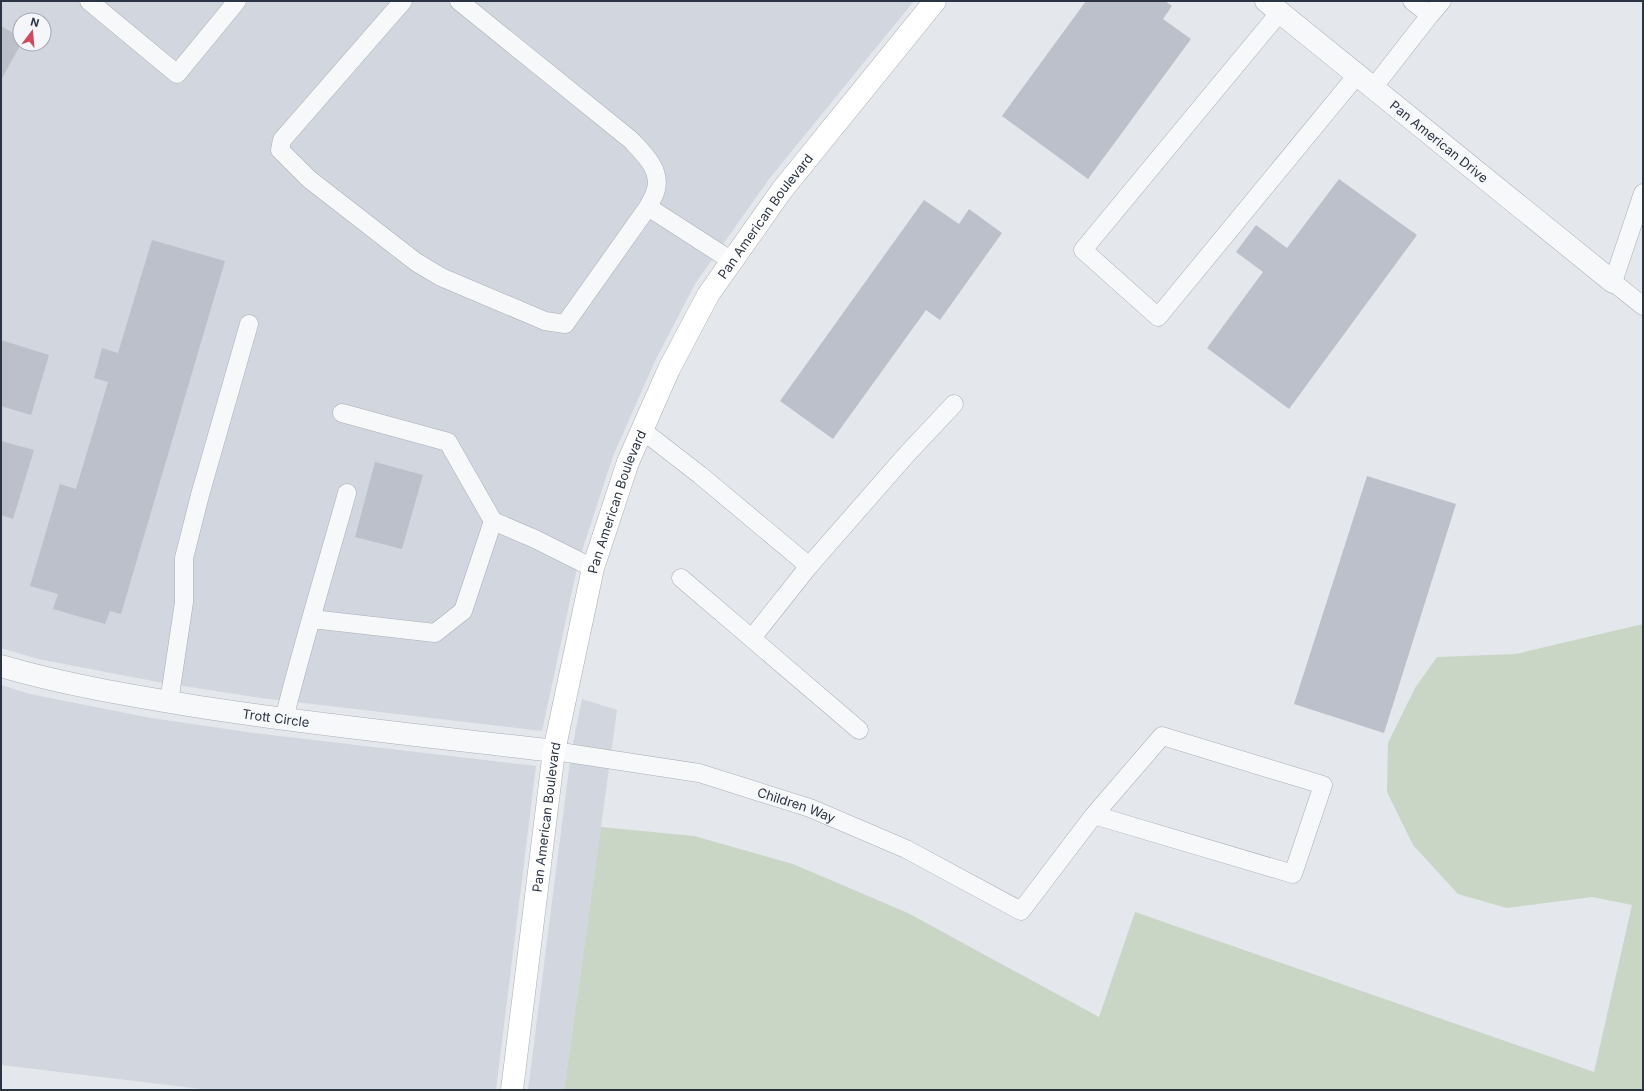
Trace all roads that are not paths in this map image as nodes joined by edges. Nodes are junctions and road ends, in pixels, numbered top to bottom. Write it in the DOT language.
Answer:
graph roads {
  1 [pos="89,1"];
  2 [pos="237,1"];
  3 [pos="403,1"];
  4 [pos="459,1"];
  5 [pos="1412,1"];
  6 [pos="1442,1"];
  7 [pos="933,2"];
  8 [pos="1273,7"];
  9 [pos="1430,16"];
  10 [pos="1365,81"];
  11 [pos="1643,193"];
  12 [pos="648,207"];
  13 [pos="732,261"];
  14 [pos="1613,282"];
  15 [pos="1643,306"];
  16 [pos="249,324"];
  17 [pos="954,404"];
  18 [pos="342,413"];
  19 [pos="642,430"];
  20 [pos="347,493"];
  21 [pos="493,521"];
  22 [pos="809,566"];
  23 [pos="593,568"];
  24 [pos="681,578"];
  25 [pos="312,619"];
  26 [pos="752,638"];
  27 [pos="1,666"];
  28 [pos="169,702"];
  29 [pos="284,719"];
  30 [pos="859,730"];
  31 [pos="554,751"];
  32 [pos="1094,815"];
  33 [pos="512,1090"];
  1 -- 2 [label="lane"];
  3 -- 12 [label="lane"];
  4 -- 12 [label="lane"];
  5 -- 9 [label="lane"];
  6 -- 9 [label="lane"];
  7 -- 13 [label="street, Pan American Boulevard"];
  8 -- 10 [label="street, Pan American Drive"];
  8 -- 10 [label="lane"];
  9 -- 10 [label="lane"];
  10 -- 14 [label="street, Pan American Drive"];
  11 -- 14 [label="lane"];
  12 -- 13 [label="lane"];
  13 -- 19 [label="street, Pan American Boulevard"];
  14 -- 15 [label="lane"];
  16 -- 28 [label="lane"];
  17 -- 22 [label="lane"];
  18 -- 21 [label="lane"];
  19 -- 22 [label="lane"];
  19 -- 23 [label="street, Pan American Boulevard"];
  20 -- 25 [label="lane"];
  21 -- 23 [label="lane"];
  21 -- 25 [label="lane"];
  22 -- 26 [label="lane"];
  23 -- 31 [label="street, Pan American Boulevard"];
  24 -- 26 [label="lane"];
  25 -- 29 [label="lane"];
  26 -- 30 [label="lane"];
  27 -- 28 [label="street, Trott Circle"];
  28 -- 29 [label="street, Trott Circle"];
  29 -- 31 [label="street, Trott Circle"];
  31 -- 32 [label="lane, Children Way"];
  31 -- 33 [label="street, Pan American Boulevard"];
  32 -- 32 [label="lane"];
}
